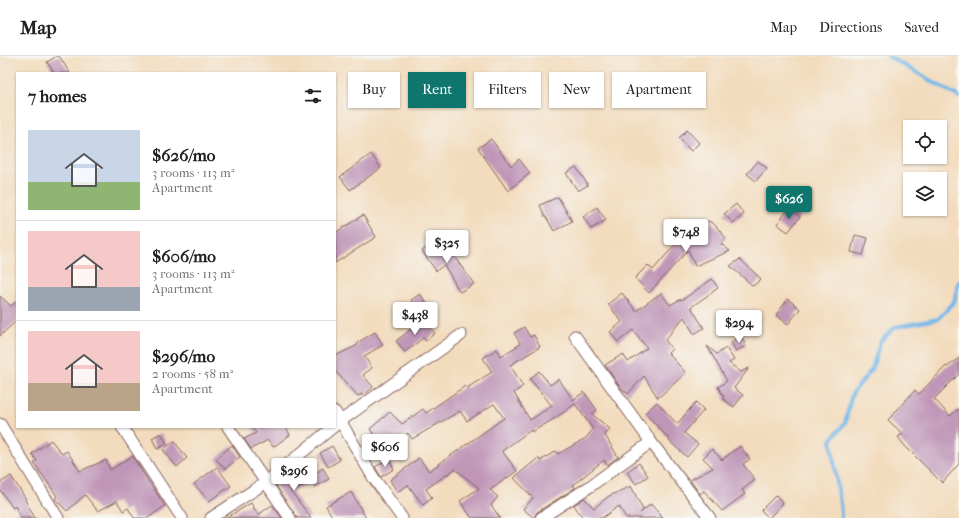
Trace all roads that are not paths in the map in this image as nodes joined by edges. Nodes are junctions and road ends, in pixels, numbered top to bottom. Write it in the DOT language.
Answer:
graph roads {
  1 [pos="461,335"];
  2 [pos="575,336"];
  3 [pos="336,421"];
  4 [pos="0,424"];
  5 [pos="123,428"];
  6 [pos="229,428"];
  7 [pos="328,428"];
  8 [pos="651,442"];
  9 [pos="265,483"];
  10 [pos="58,518"];
  11 [pos="182,518"];
  12 [pos="211,518"];
  13 [pos="290,518"];
  14 [pos="402,518"];
  15 [pos="541,518"];
  16 [pos="710,518"];
  1 -- 3 [label="street"];
  2 -- 8 [label="street"];
  3 -- 14 [label="street"];
  4 -- 10 [label="street"];
  5 -- 11 [label="street"];
  6 -- 9 [label="street"];
  7 -- 9 [label="street"];
  8 -- 15 [label="street"];
  8 -- 16 [label="street"];
  9 -- 12 [label="street"];
  9 -- 13 [label="street"];
}
